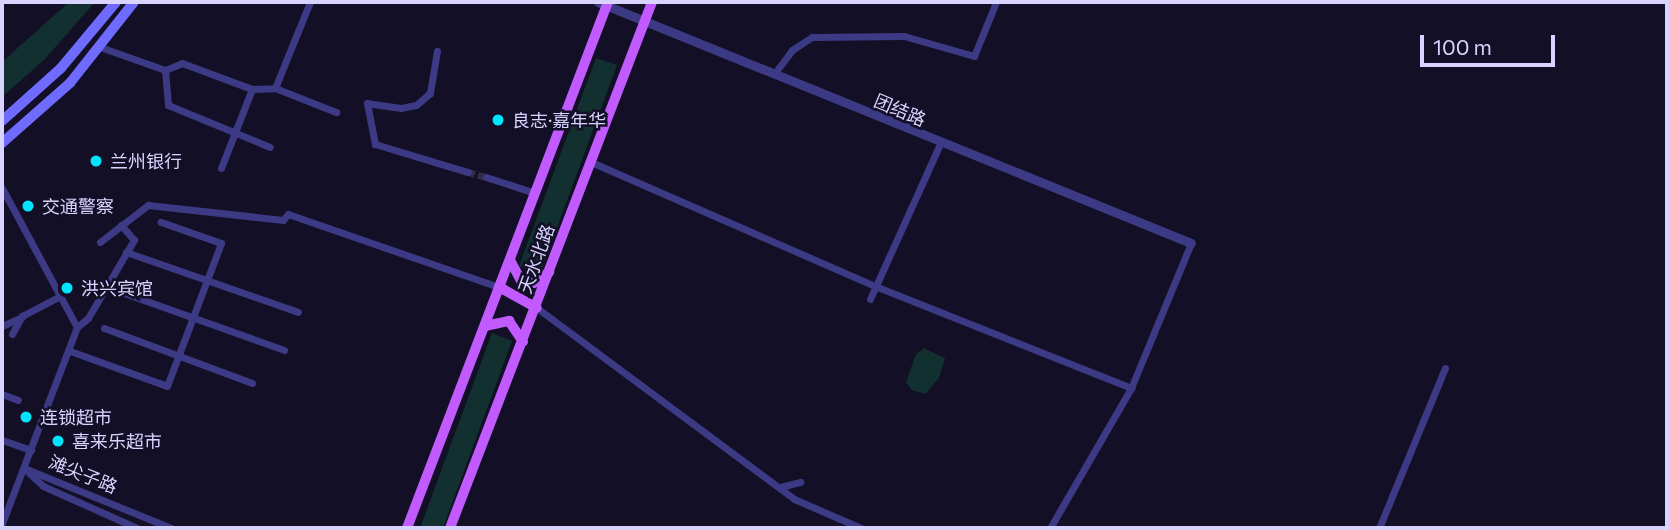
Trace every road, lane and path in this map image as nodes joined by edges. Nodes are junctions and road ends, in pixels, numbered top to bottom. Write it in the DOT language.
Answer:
graph roads {
  1 [pos="116,2"];
  2 [pos="134,2"];
  3 [pos="310,2"];
  4 [pos="652,2"];
  5 [pos="996,2"];
  6 [pos="604,3"];
  7 [pos="645,20"];
  8 [pos="100,47"];
  9 [pos="437,51"];
  10 [pos="165,70"];
  11 [pos="774,74"];
  12 [pos="275,88"];
  13 [pos="252,89"];
  14 [pos="336,112"];
  15 [pos="2,121"];
  16 [pos="235,133"];
  17 [pos="2,143"];
  18 [pos="940,144"];
  19 [pos="270,148"];
  20 [pos="591,162"];
  21 [pos="221,168"];
  22 [pos="468,172"];
  23 [pos="486,177"];
  24 [pos="2,188"];
  25 [pos="536,193"];
  26 [pos="161,222"];
  27 [pos="121,225"];
  28 [pos="100,242"];
  29 [pos="1191,243"];
  30 [pos="127,252"];
  31 [pos="510,260"];
  32 [pos="550,272"];
  33 [pos="207,280"];
  34 [pos="875,286"];
  35 [pos="499,287"];
  36 [pos="124,293"];
  37 [pos="62,295"];
  38 [pos="870,299"];
  39 [pos="537,308"];
  40 [pos="298,312"];
  41 [pos="22,316"];
  42 [pos="193,317"];
  43 [pos="2,326"];
  44 [pos="485,326"];
  45 [pos="77,327"];
  46 [pos="104,328"];
  47 [pos="12,334"];
  48 [pos="523,342"];
  49 [pos="284,349"];
  50 [pos="70,351"];
  51 [pos="178,356"];
  52 [pos="1445,368"];
  53 [pos="252,383"];
  54 [pos="1131,388"];
  55 [pos="2,394"];
  56 [pos="18,400"];
  57 [pos="2,440"];
  58 [pos="31,450"];
  59 [pos="24,468"];
  60 [pos="800,482"];
  61 [pos="780,487"];
  62 [pos="2,523"];
  63 [pos="137,528"];
  64 [pos="171,528"];
  65 [pos="407,528"];
  66 [pos="450,528"];
  67 [pos="861,528"];
  68 [pos="1050,528"];
  69 [pos="1379,528"];
  1 -- 15 [label="main road"];
  2 -- 8 [label="main road"];
  3 -- 12 [label="street"];
  4 -- 7 [label="main road, 天水北路"];
  5 -- 11 [label="street"];
  6 -- 7 [label="street, 团结路"];
  6 -- 25 [label="main road, 天水北路"];
  7 -- 11 [label="street, 团结路"];
  7 -- 20 [label="main road, 天水北路"];
  8 -- 10 [label="street"];
  8 -- 17 [label="main road"];
  9 -- 22 [label="street"];
  10 -- 13 [label="street"];
  10 -- 16 [label="street"];
  11 -- 18 [label="street, 团结路"];
  12 -- 13 [label="street"];
  12 -- 14 [label="street"];
  13 -- 16 [label="street"];
  16 -- 19 [label="street"];
  16 -- 21 [label="street"];
  18 -- 29 [label="street, 团结路"];
  18 -- 34 [label="street"];
  20 -- 32 [label="main road, 天水北路"];
  20 -- 34 [label="street"];
  23 -- 25 [label="street"];
  24 -- 37 [label="street"];
  25 -- 31 [label="main road, 天水北路"];
  26 -- 33 [label="street"];
  27 -- 28 [label="street"];
  27 -- 30 [label="street"];
  27 -- 35 [label="street"];
  29 -- 54 [label="street"];
  30 -- 33 [label="street"];
  30 -- 45 [label="street"];
  31 -- 32 [label="main road"];
  31 -- 35 [label="main road, 天水北路"];
  32 -- 39 [label="main road, 天水北路"];
  33 -- 40 [label="street"];
  33 -- 42 [label="street"];
  34 -- 38 [label="street"];
  34 -- 54 [label="street"];
  35 -- 39 [label="main road"];
  35 -- 44 [label="main road, 天水北路"];
  36 -- 42 [label="street"];
  37 -- 41 [label="street"];
  37 -- 45 [label="street"];
  39 -- 48 [label="main road, 天水北路"];
  39 -- 61 [label="street"];
  41 -- 43 [label="street"];
  41 -- 47 [label="street"];
  42 -- 49 [label="street"];
  42 -- 51 [label="street"];
  44 -- 48 [label="main road"];
  44 -- 65 [label="main road, 天水北路"];
  45 -- 50 [label="street"];
  46 -- 51 [label="street"];
  48 -- 66 [label="main road, 天水北路"];
  50 -- 51 [label="street"];
  50 -- 58 [label="street"];
  51 -- 53 [label="street"];
  52 -- 69 [label="street"];
  54 -- 68 [label="street"];
  55 -- 56 [label="street"];
  57 -- 58 [label="street"];
  58 -- 59 [label="street"];
  59 -- 62 [label="street"];
  59 -- 63 [label="street, 滩尖子路"];
  59 -- 64 [label="street, 滩尖子路"];
  60 -- 61 [label="street"];
  61 -- 67 [label="street"];
}
